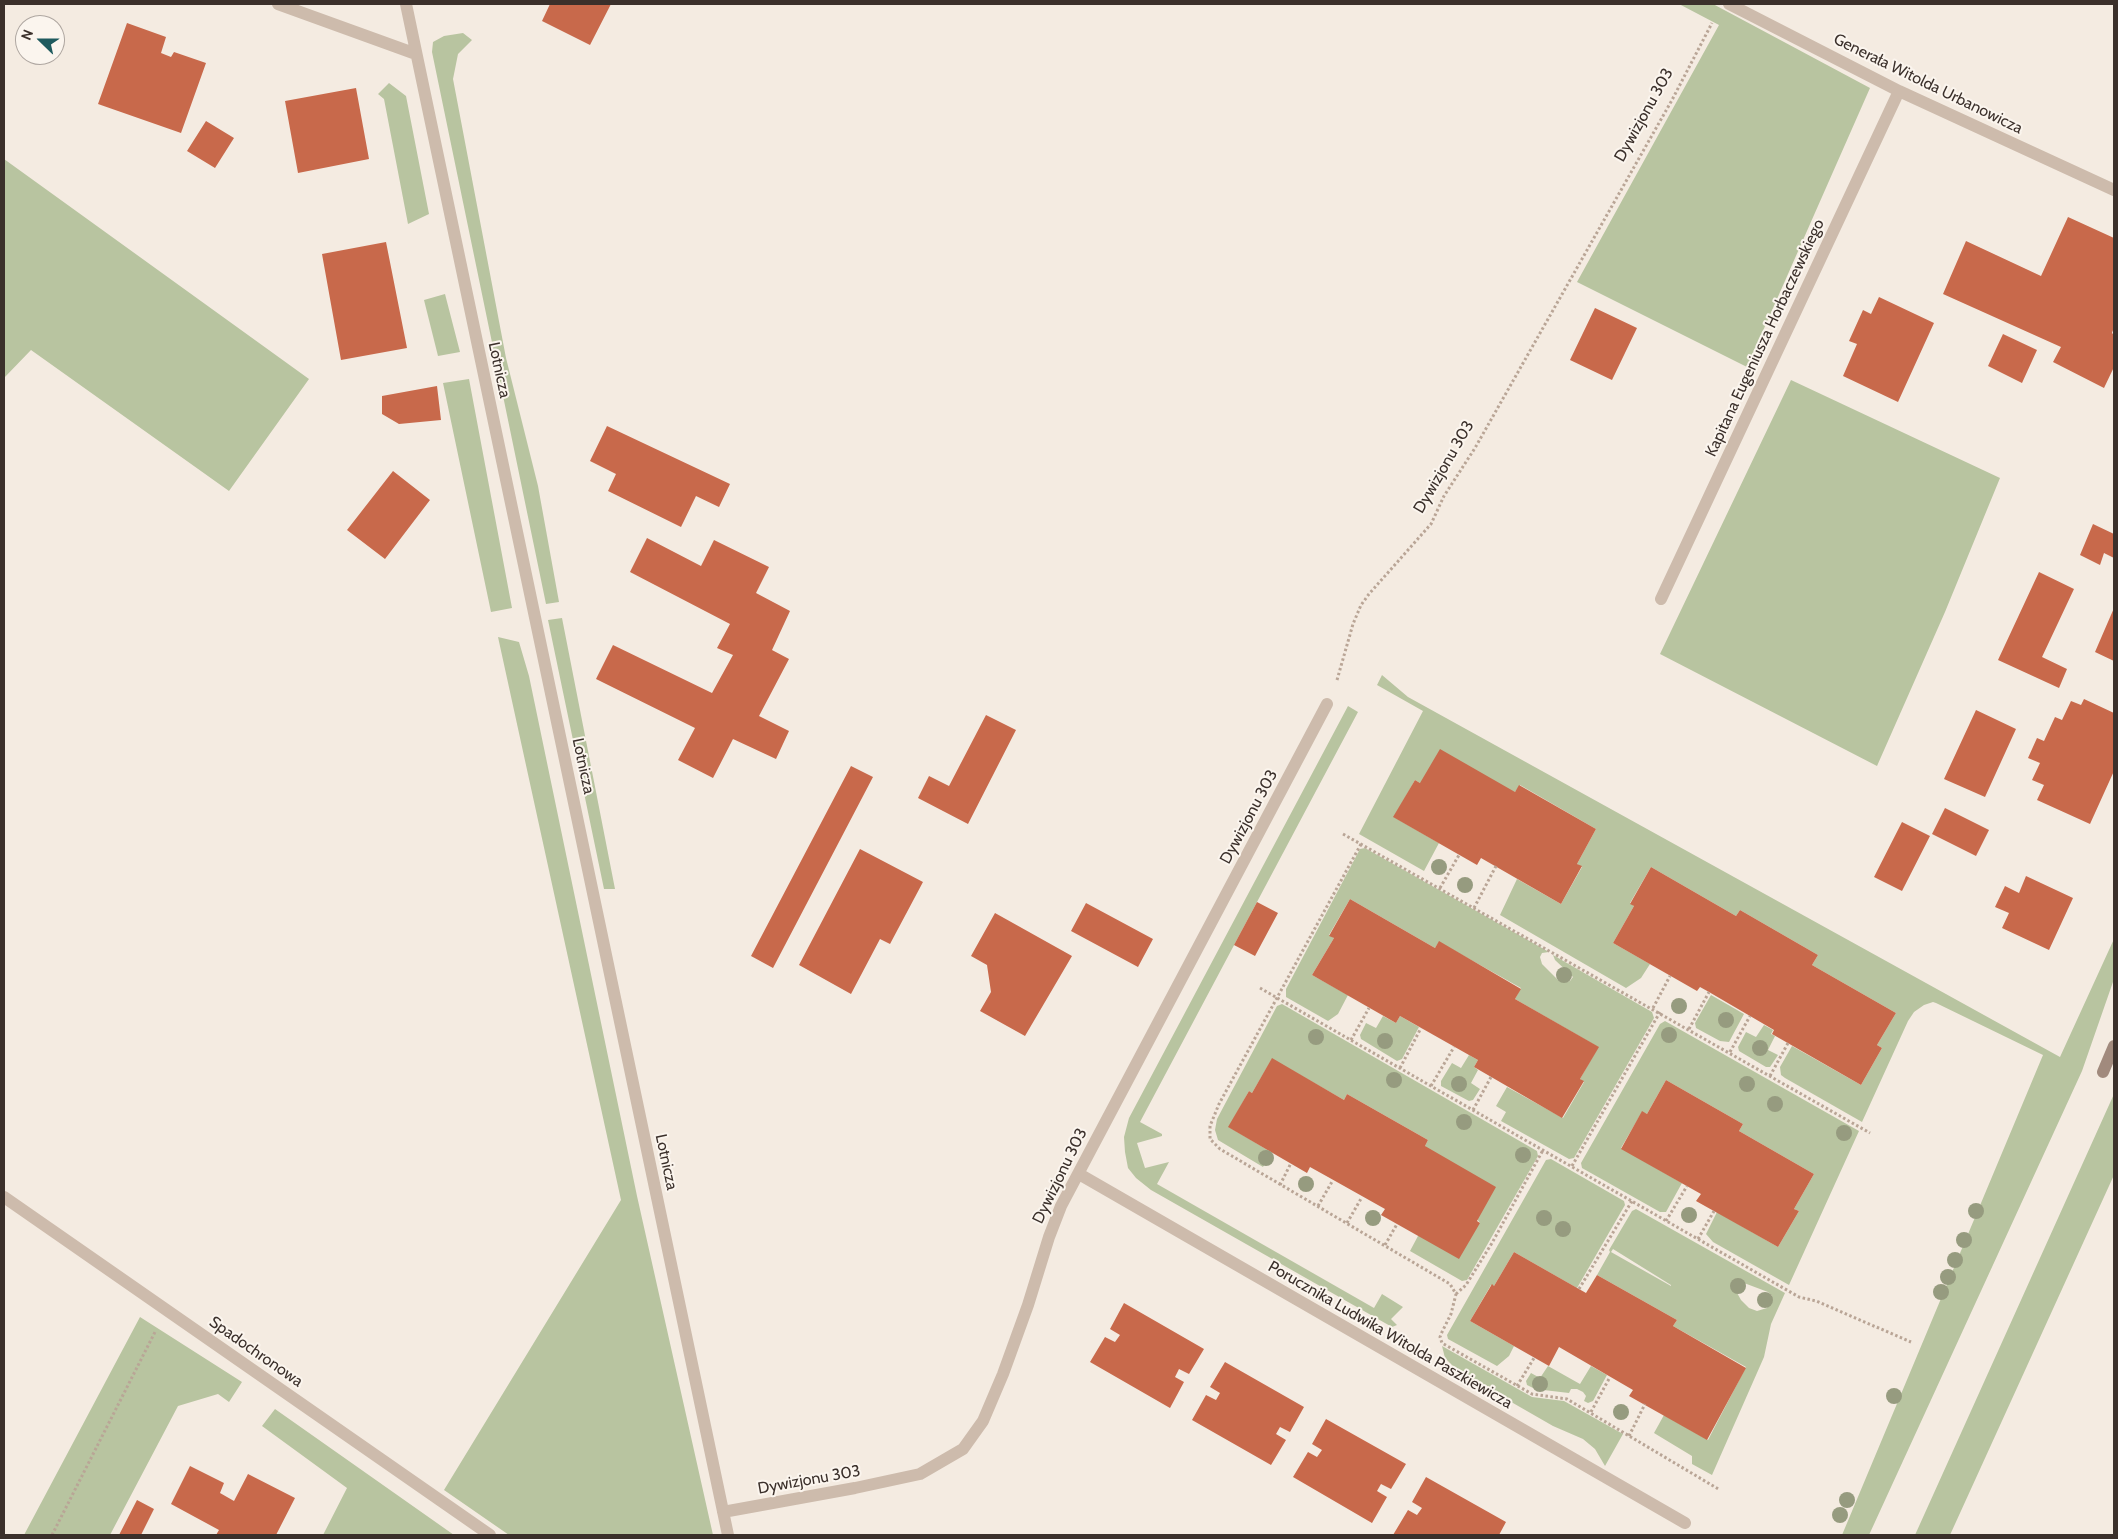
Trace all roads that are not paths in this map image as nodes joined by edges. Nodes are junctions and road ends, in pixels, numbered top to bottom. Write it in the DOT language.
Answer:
graph roads {
  1 [pos="278,4"];
  2 [pos="406,4"];
  3 [pos="1729,4"];
  4 [pos="416,54"];
  5 [pos="1899,91"];
  6 [pos="2114,190"];
  7 [pos="1661,599"];
  8 [pos="1327,704"];
  9 [pos="2114,1046"];
  10 [pos="2103,1072"];
  11 [pos="1079,1174"];
  12 [pos="4,1197"];
  13 [pos="723,1512"];
  14 [pos="1685,1523"];
  15 [pos="490,1535"];
  16 [pos="728,1535"];
  1 -- 4 [label="street"];
  2 -- 4 [label="street, Lotnicza"];
  3 -- 5 [label="street, Generała Witolda Urbanowicza"];
  4 -- 13 [label="street, Lotnicza"];
  5 -- 6 [label="street, Generała Witolda Urbanowicza"];
  5 -- 7 [label="street, Kapitana Eugeniusza Horbaczewskiego"];
  8 -- 11 [label="street, Dywizjonu 303"];
  9 -- 10 [label="street"];
  11 -- 13 [label="street, Dywizjonu 303"];
  11 -- 14 [label="street, Porucznika Ludwika Witolda Paszkiewicza"];
  12 -- 15 [label="street, Spadochronowa"];
  13 -- 16 [label="street, Lotnicza"];
}
